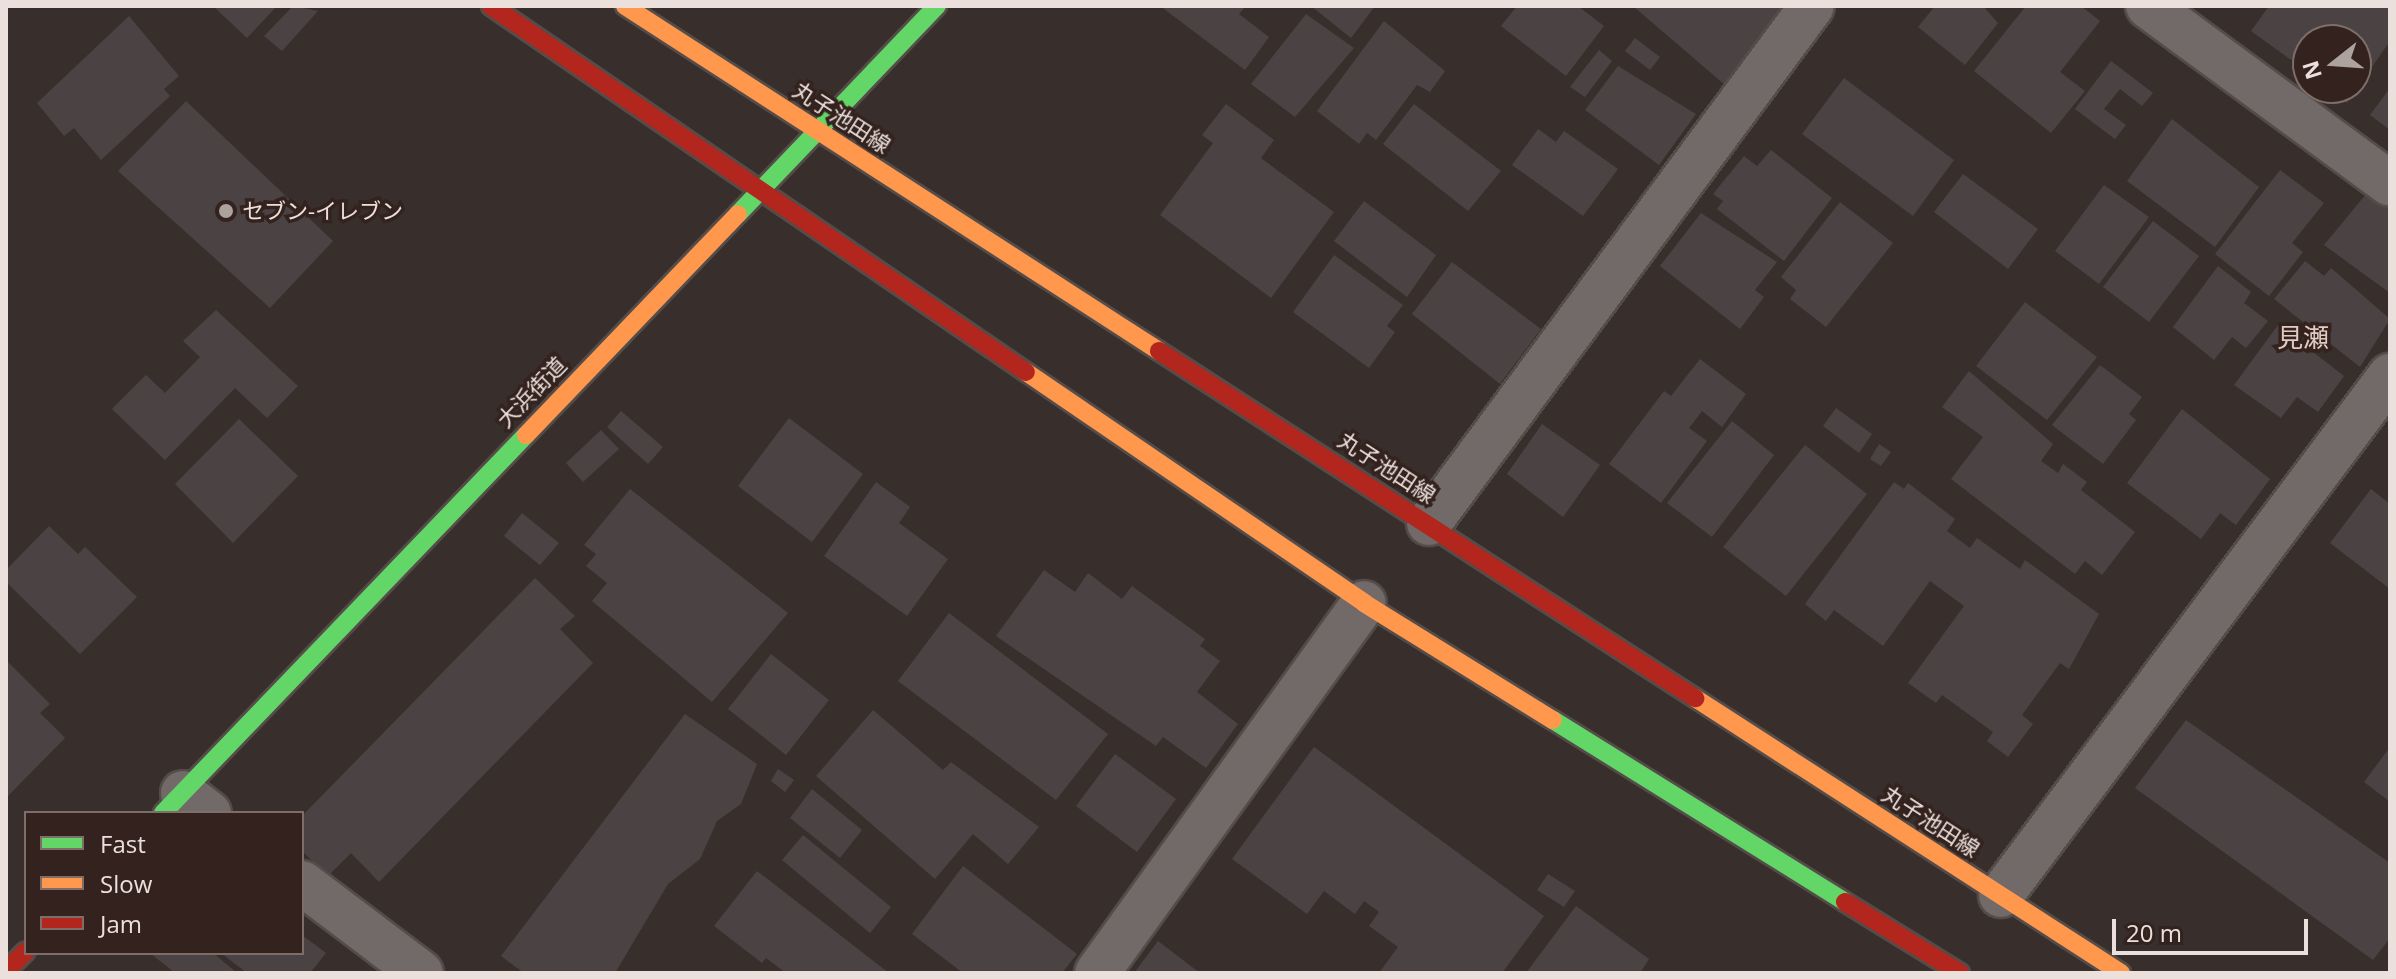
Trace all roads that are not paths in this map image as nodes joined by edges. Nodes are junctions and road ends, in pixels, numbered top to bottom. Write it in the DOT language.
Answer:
graph roads {
  1 [pos="491,6"];
  2 [pos="625,6"];
  3 [pos="937,6"];
  4 [pos="1812,6"];
  5 [pos="2148,6"];
  6 [pos="816,129"];
  7 [pos="2390,184"];
  8 [pos="761,186"];
  9 [pos="2390,376"];
  10 [pos="1429,523"];
  11 [pos="1364,603"];
  12 [pos="185,806"];
  13 [pos="304,885"];
  14 [pos="2001,895"];
  15 [pos="24,953"];
  16 [pos="1944,969"];
  17 [pos="6,971"];
  18 [pos="421,973"];
  19 [pos="1097,973"];
  20 [pos="2121,973"];
  1 -- 8 [label="street"];
  2 -- 6 [label="street, 丸子池田線"];
  3 -- 6 [label="street, 大浜街道"];
  4 -- 10 [label="street"];
  5 -- 7 [label="street"];
  6 -- 8 [label="street, 大浜街道"];
  6 -- 10 [label="street, 丸子池田線"];
  8 -- 11 [label="street"];
  8 -- 12 [label="street, 大浜街道"];
  9 -- 14 [label="street"];
  10 -- 14 [label="street, 丸子池田線"];
  11 -- 16 [label="street"];
  11 -- 19 [label="street"];
  13 -- 18 [label="street"];
  14 -- 20 [label="street, 丸子池田線"];
  15 -- 17 [label="street"];
}
